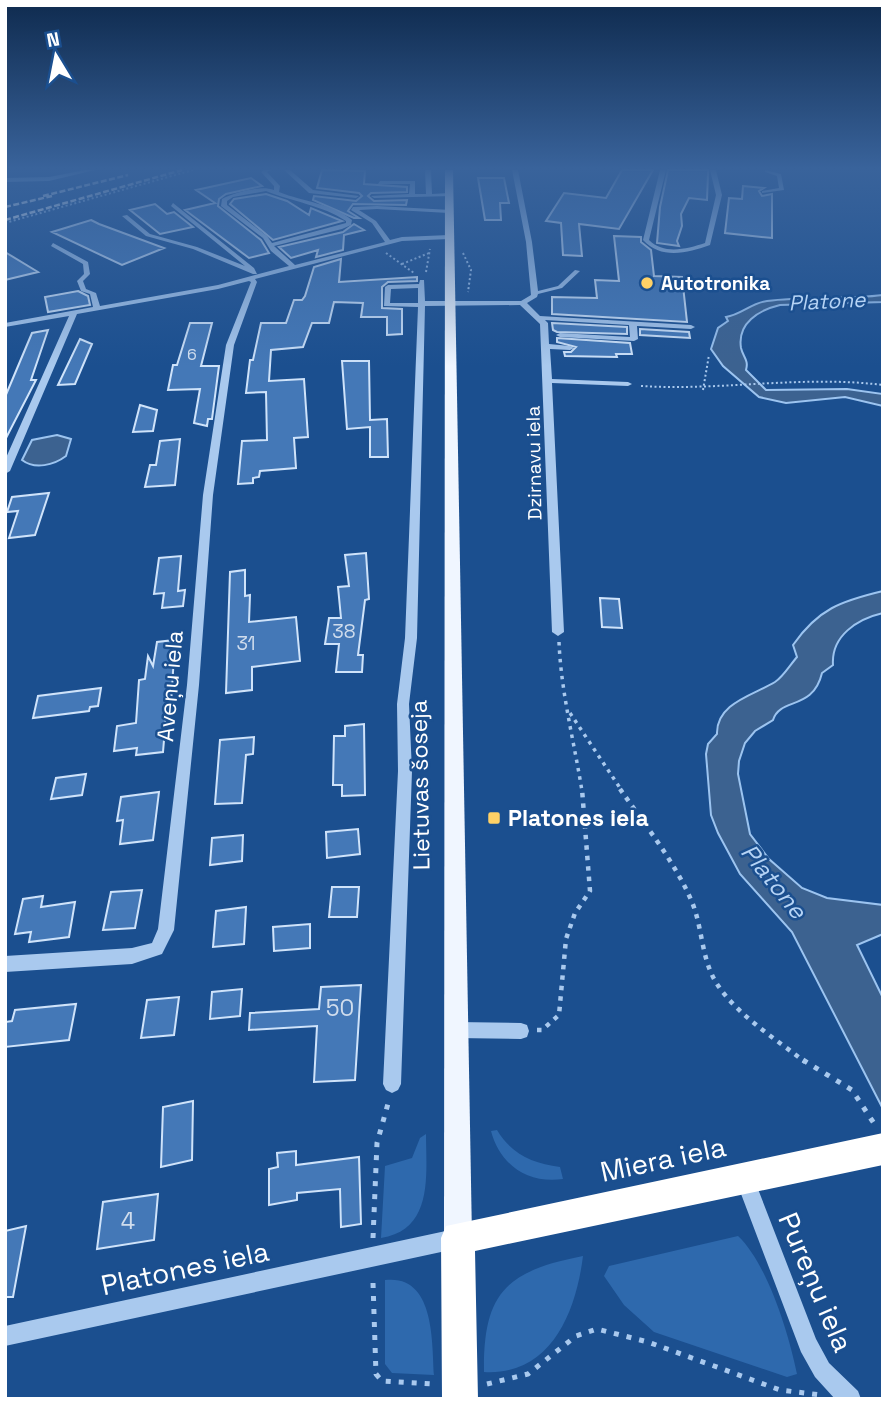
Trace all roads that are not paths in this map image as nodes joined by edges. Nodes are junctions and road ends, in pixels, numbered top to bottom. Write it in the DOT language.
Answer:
graph roads {
  1 [pos="150,236"];
  2 [pos="208,236"];
  3 [pos="263,236"];
  4 [pos="306,236"];
  5 [pos="384,236"];
  6 [pos="526,236"];
  7 [pos="647,236"];
  8 [pos="710,236"];
  9 [pos="449,237"];
  10 [pos="389,243"];
  11 [pos="53,245"];
  12 [pos="271,245"];
  13 [pos="294,267"];
  14 [pos="577,271"];
  15 [pos="255,276"];
  16 [pos="536,293"];
  17 [pos="449,303"];
  18 [pos="522,303"];
  19 [pos="422,304"];
  20 [pos="97,309"];
  21 [pos="74,313"];
  22 [pos="541,318"];
  23 [pos="633,324"];
  24 [pos="5,325"];
  25 [pos="691,327"];
  26 [pos="560,335"];
  27 [pos="546,346"];
  28 [pos="570,348"];
  29 [pos="550,381"];
  30 [pos="628,384"];
  31 [pos="5,471"];
  32 [pos="558,632"];
  33 [pos="5,964"];
  34 [pos="456,1030"];
  35 [pos="521,1031"];
  36 [pos="392,1084"];
  37 [pos="883,1149"];
  38 [pos="744,1178"];
  39 [pos="458,1238"];
  40 [pos="5,1336"];
  41 [pos="460,1389"];
  42 [pos="846,1395"];
  1 -- 15 [label="street"];
  2 -- 15 [label="street"];
  3 -- 12 [label="street"];
  4 -- 12 [label="street"];
  5 -- 10 [label="street"];
  6 -- 16 [label="street"];
  7 -- 8 [label="street"];
  9 -- 10 [label="street"];
  9 -- 17 [label="main road, Lietuvas šoseja"];
  10 -- 13 [label="street"];
  11 -- 20 [label="street"];
  12 -- 13 [label="street"];
  13 -- 15 [label="street"];
  14 -- 16 [label="street"];
  15 -- 20 [label="street"];
  15 -- 33 [label="street, Aveņu iela"];
  16 -- 18 [label="street"];
  17 -- 18 [label="street"];
  17 -- 19 [label="street"];
  17 -- 34 [label="main road, Lietuvas šoseja"];
  18 -- 22 [label="street"];
  19 -- 19 [label="street"];
  19 -- 36 [label="street"];
  20 -- 21 [label="street"];
  21 -- 24 [label="street"];
  21 -- 31 [label="street"];
  22 -- 23 [label="street"];
  22 -- 27 [label="street, Dzirnavu iela"];
  23 -- 25 [label="street"];
  23 -- 26 [label="street"];
  27 -- 28 [label="street"];
  27 -- 29 [label="street, Dzirnavu iela"];
  29 -- 30 [label="street"];
  29 -- 32 [label="street, Dzirnavu iela"];
  34 -- 35 [label="street"];
  34 -- 39 [label="main road, Lietuvas šoseja"];
  37 -- 38 [label="highway, Miera iela"];
  38 -- 39 [label="highway, Miera iela"];
  38 -- 42 [label="street, Pureņu iela"];
  39 -- 40 [label="street, Platones iela"];
  39 -- 41 [label="highway, Lietuvas šoseja"];
}
